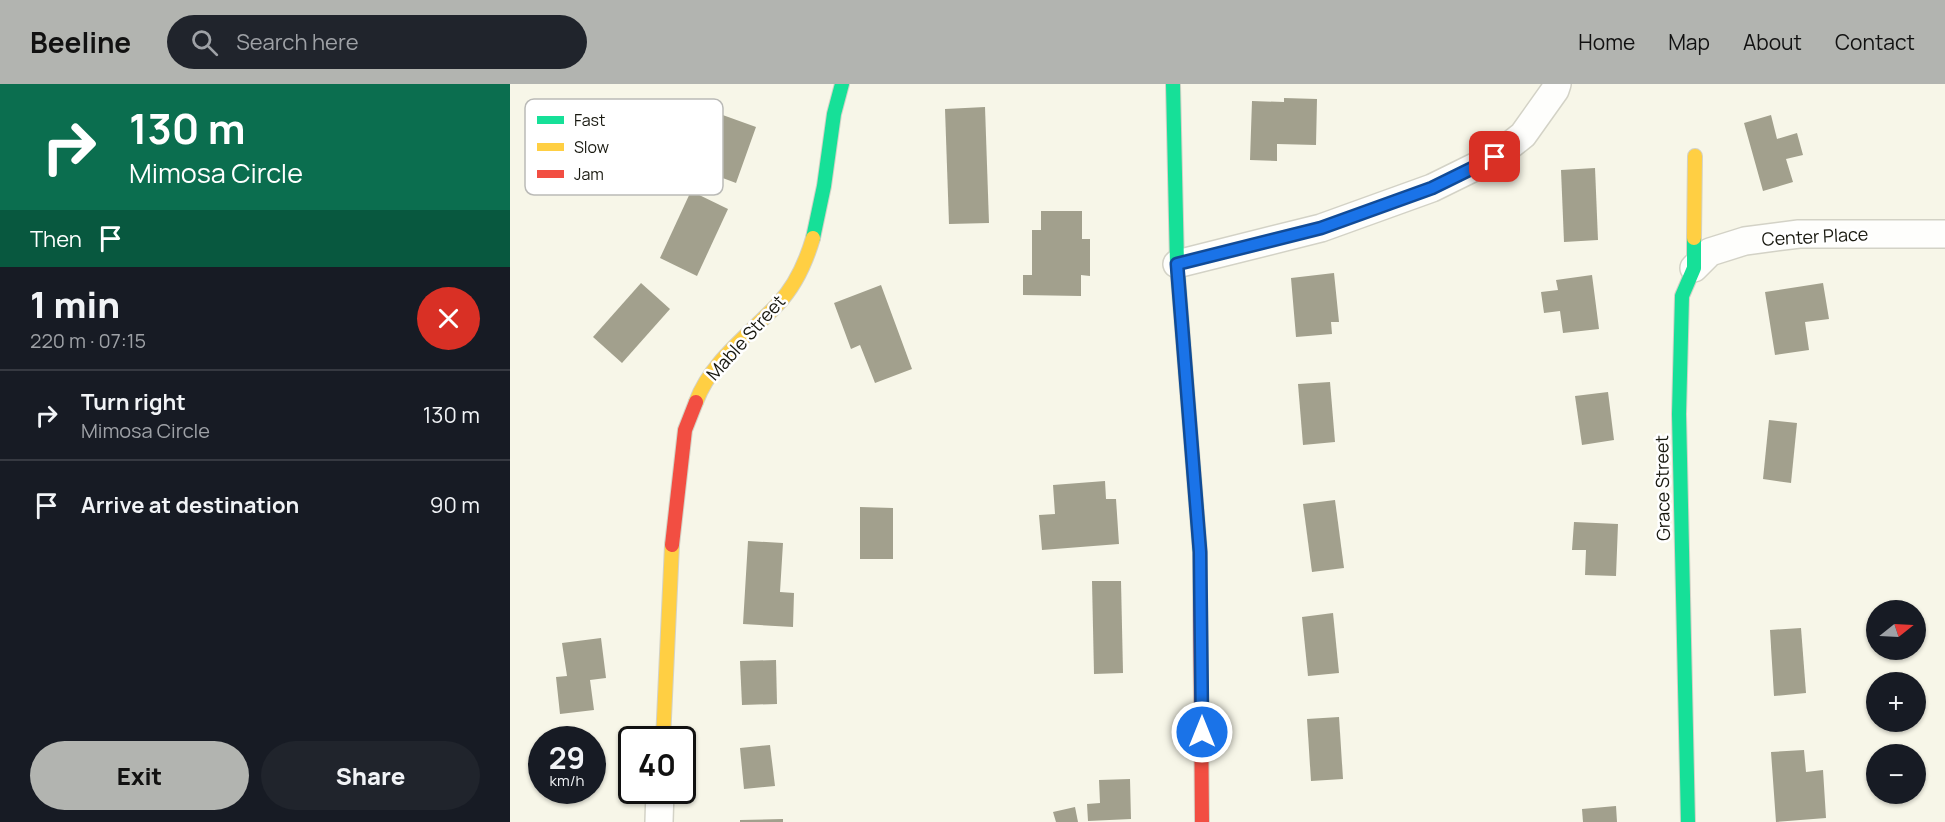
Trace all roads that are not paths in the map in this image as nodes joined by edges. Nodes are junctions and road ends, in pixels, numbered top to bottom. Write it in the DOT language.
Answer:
graph roads {
  1 [pos="842,84"];
  2 [pos="1173,84"];
  3 [pos="1557,84"];
  4 [pos="1695,156"];
  5 [pos="1945,234"];
  6 [pos="1177,264"];
  7 [pos="1694,268"];
  8 [pos="664,726"];
  9 [pos="660,804"];
  10 [pos="659,822"];
  11 [pos="1202,822"];
  12 [pos="1688,822"];
  1 -- 8 [label="street, Mable Street"];
  2 -- 6 [label="street"];
  3 -- 6 [label="street"];
  4 -- 7 [label="street, Grace Street"];
  5 -- 7 [label="street, Center Place"];
  6 -- 11 [label="street"];
  7 -- 12 [label="street, Grace Street"];
  9 -- 10 [label="street"];
}
